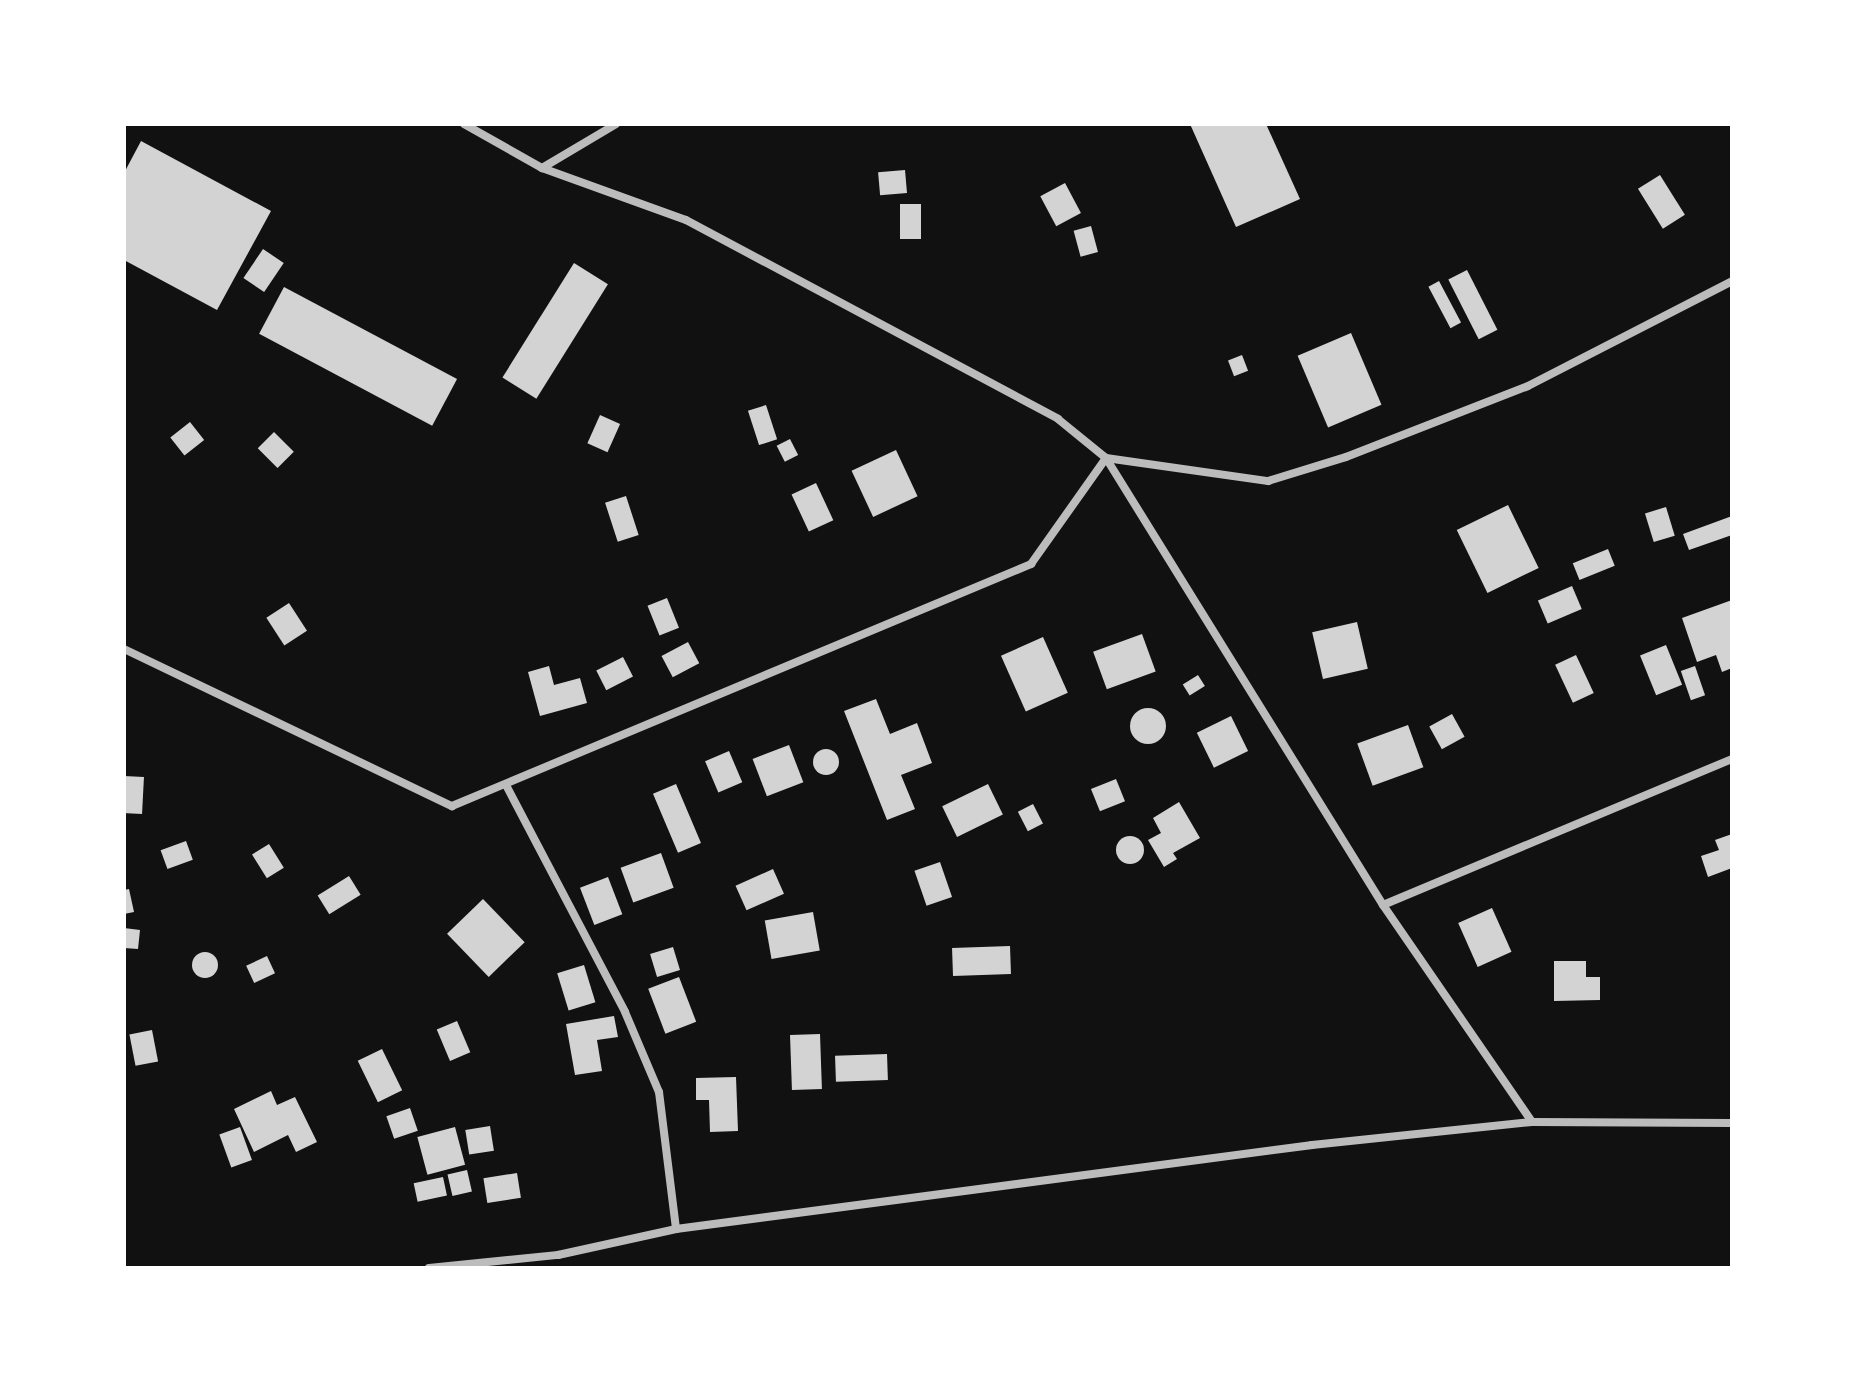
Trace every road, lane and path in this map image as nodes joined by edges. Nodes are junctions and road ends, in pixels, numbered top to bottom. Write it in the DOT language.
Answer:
graph roads {
  1 [pos="464,124"];
  2 [pos="616,124"];
  3 [pos="542,168"];
  4 [pos="1732,281"];
  5 [pos="1106,458"];
  6 [pos="124,649"];
  7 [pos="1732,759"];
  8 [pos="506,785"];
  9 [pos="1383,905"];
  10 [pos="1532,1122"];
  11 [pos="1732,1123"];
  12 [pos="676,1229"];
  13 [pos="429,1268"];
  1 -- 3 [label="street"];
  2 -- 3 [label="street"];
  3 -- 5 [label="street"];
  4 -- 5 [label="street"];
  5 -- 8 [label="street"];
  5 -- 9 [label="street"];
  6 -- 8 [label="street"];
  7 -- 9 [label="street"];
  8 -- 12 [label="street"];
  9 -- 10 [label="street"];
  10 -- 11 [label="street"];
  10 -- 12 [label="street"];
  12 -- 13 [label="street"];
}
